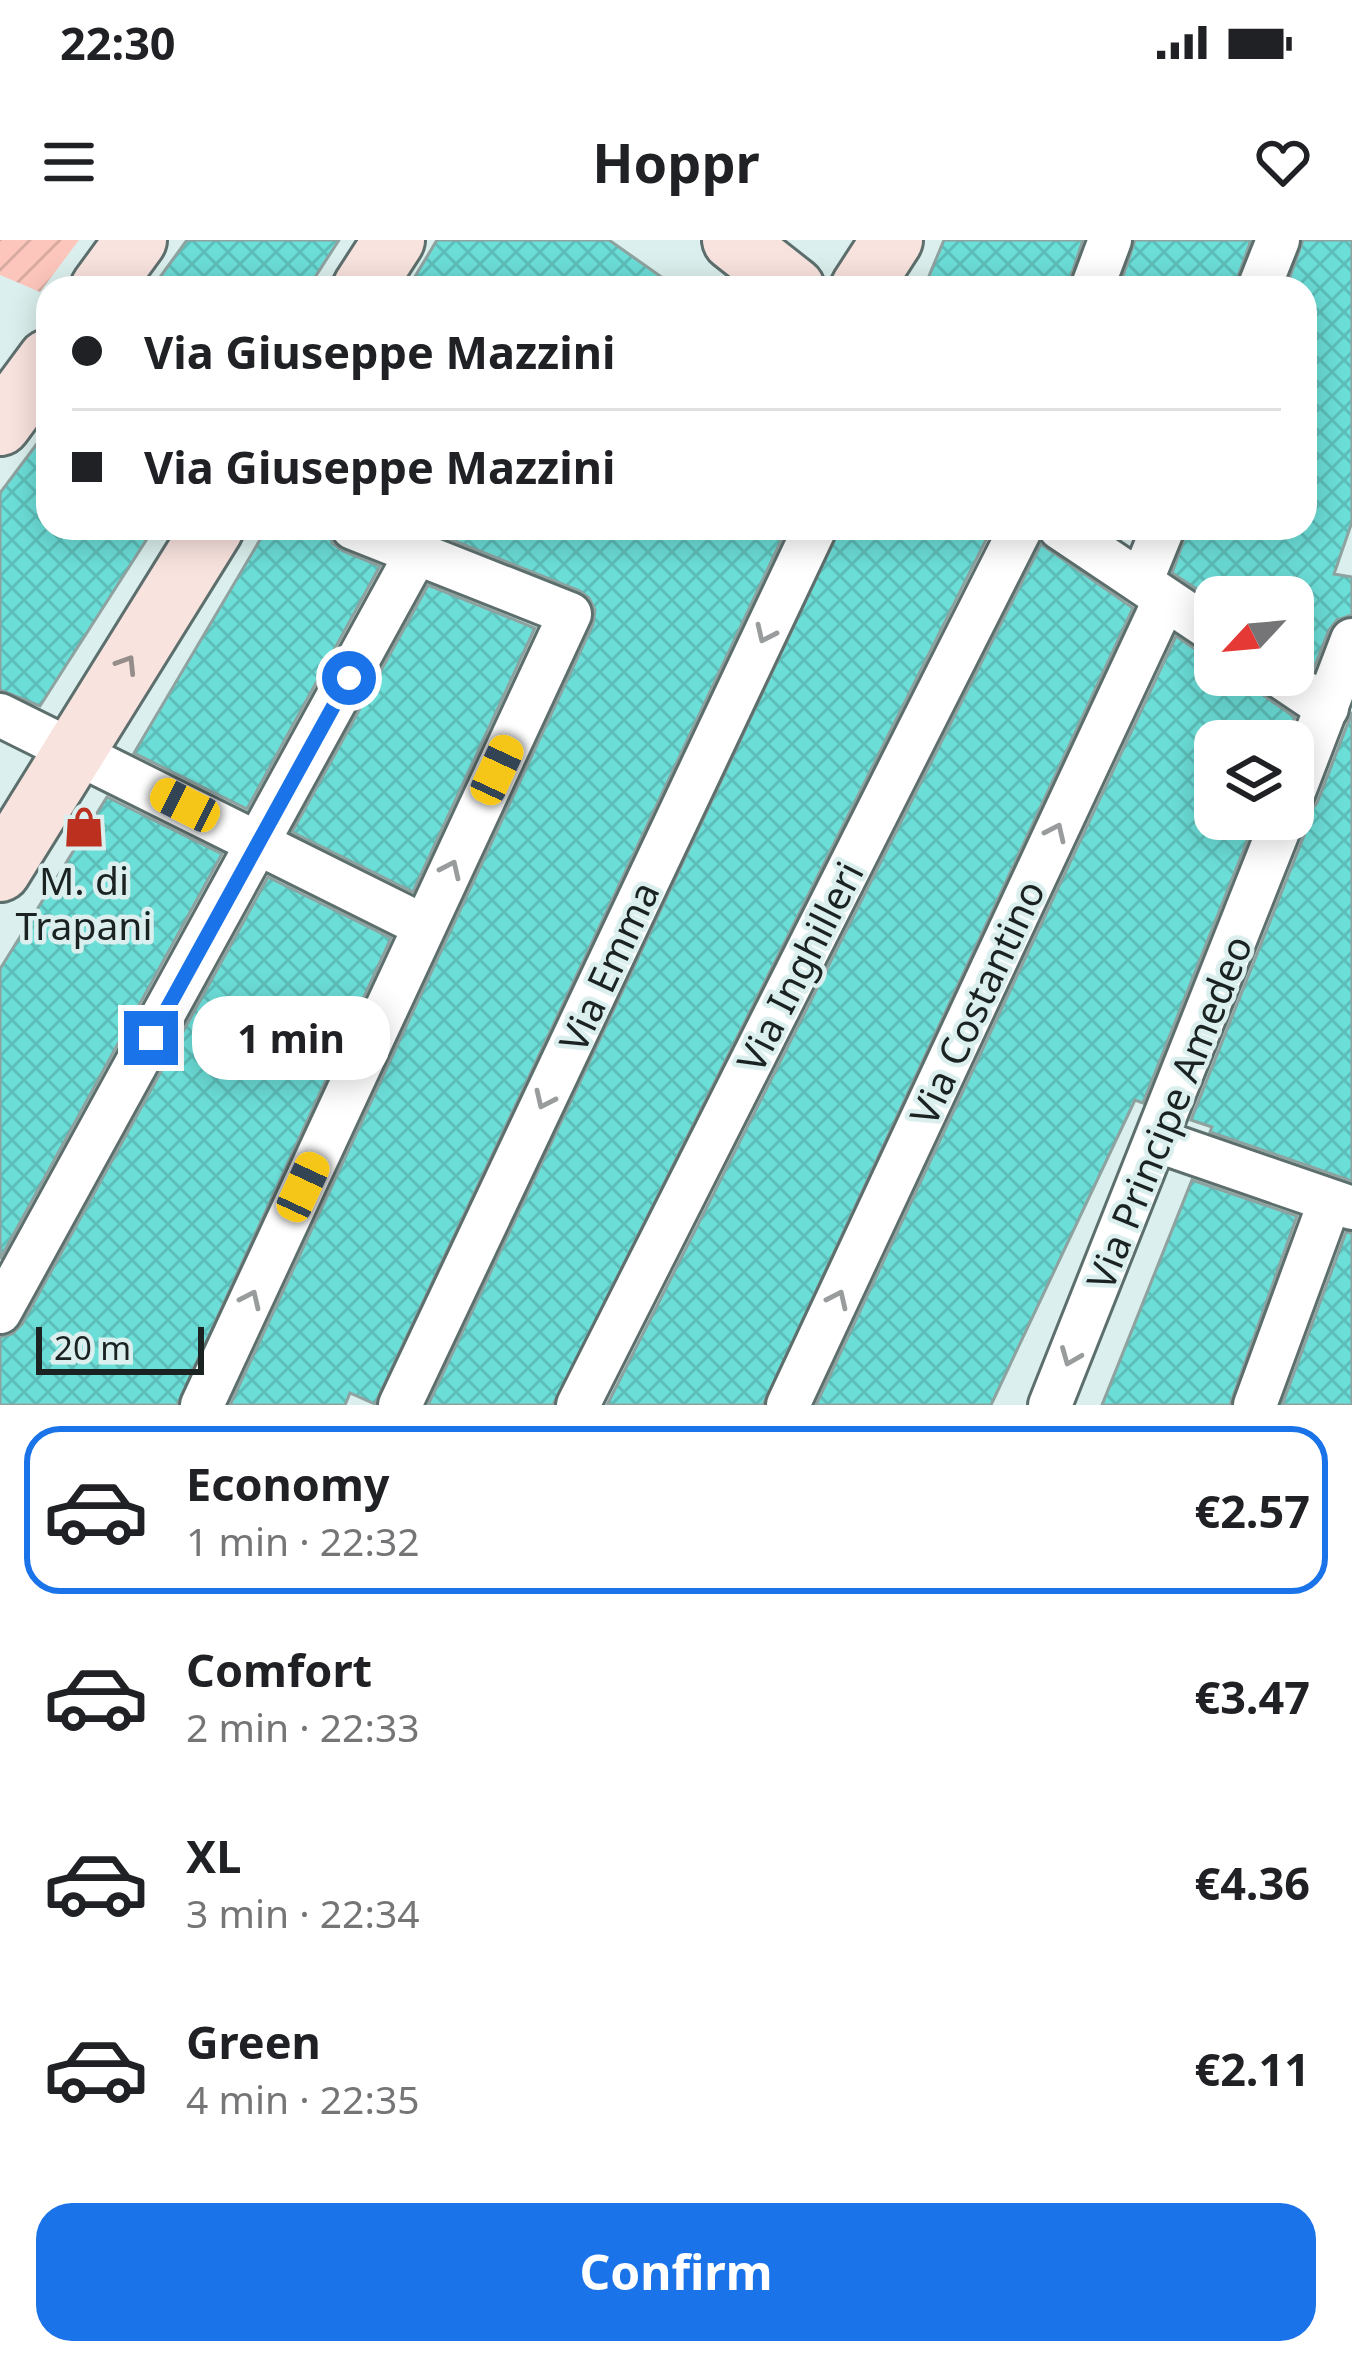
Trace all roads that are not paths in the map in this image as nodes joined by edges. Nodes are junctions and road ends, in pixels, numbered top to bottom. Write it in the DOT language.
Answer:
graph roads {
  1 [pos="136,240"];
  2 [pos="394,240"];
  3 [pos="733,240"];
  4 [pos="892,240"];
  5 [pos="1110,240"];
  6 [pos="1278,240"];
  7 [pos="110,276"];
  8 [pos="371,276"];
  9 [pos="779,276"];
  10 [pos="869,276"];
  11 [pos="1096,276"];
  12 [pos="1264,276"];
  13 [pos="36,376"];
  14 [pos="0,425"];
  15 [pos="205,540"];
  16 [pos="382,540"];
  17 [pos="809,540"];
  18 [pos="1015,540"];
  19 [pos="1078,540"];
  20 [pos="1161,540"];
  21 [pos="416,554"];
  22 [pos="1153,590"];
  23 [pos="1194,618"];
  24 [pos="1352,640"];
  25 [pos="1309,696"];
  26 [pos="1327,708"];
  27 [pos="0,715"];
  28 [pos="1314,741"];
  29 [pos="74,748"];
  30 [pos="1275,840"];
  31 [pos="259,842"];
  32 [pos="0,871"];
  33 [pos="424,926"];
  34 [pos="1158,1141"];
  35 [pos="1341,1204"];
  36 [pos="0,1312"];
  37 [pos="202,1405"];
  38 [pos="400,1405"];
  39 [pos="578,1405"];
  40 [pos="788,1405"];
  41 [pos="1050,1405"];
  42 [pos="1255,1405"];
  1 -- 7 [label="street"];
  2 -- 8 [label="street"];
  3 -- 9 [label="street"];
  4 -- 10 [label="street"];
  5 -- 11 [label="street"];
  6 -- 12 [label="street"];
  13 -- 14 [label="street"];
  29 -- 15 [label="street, one-way"];
  16 -- 21 [label="street"];
  17 -- 38 [label="street, Via Emma, one-way"];
  18 -- 39 [label="street, Via Inghilleri"];
  19 -- 22 [label="street"];
  20 -- 22 [label="street, Via Costantino"];
  21 -- 31 [label="street"];
  33 -- 21 [label="street, one-way"];
  22 -- 23 [label="street"];
  40 -- 22 [label="street, Via Costantino, one-way"];
  24 -- 26 [label="street"];
  25 -- 26 [label="street"];
  26 -- 28 [label="street"];
  27 -- 29 [label="street"];
  29 -- 31 [label="street"];
  29 -- 32 [label="street"];
  30 -- 34 [label="street, Via Principe Amedeo"];
  31 -- 33 [label="street"];
  31 -- 36 [label="street"];
  37 -- 33 [label="street, one-way"];
  34 -- 35 [label="street"];
  34 -- 41 [label="street, Via Principe Amedeo, one-way"];
  35 -- 42 [label="street"];
}
